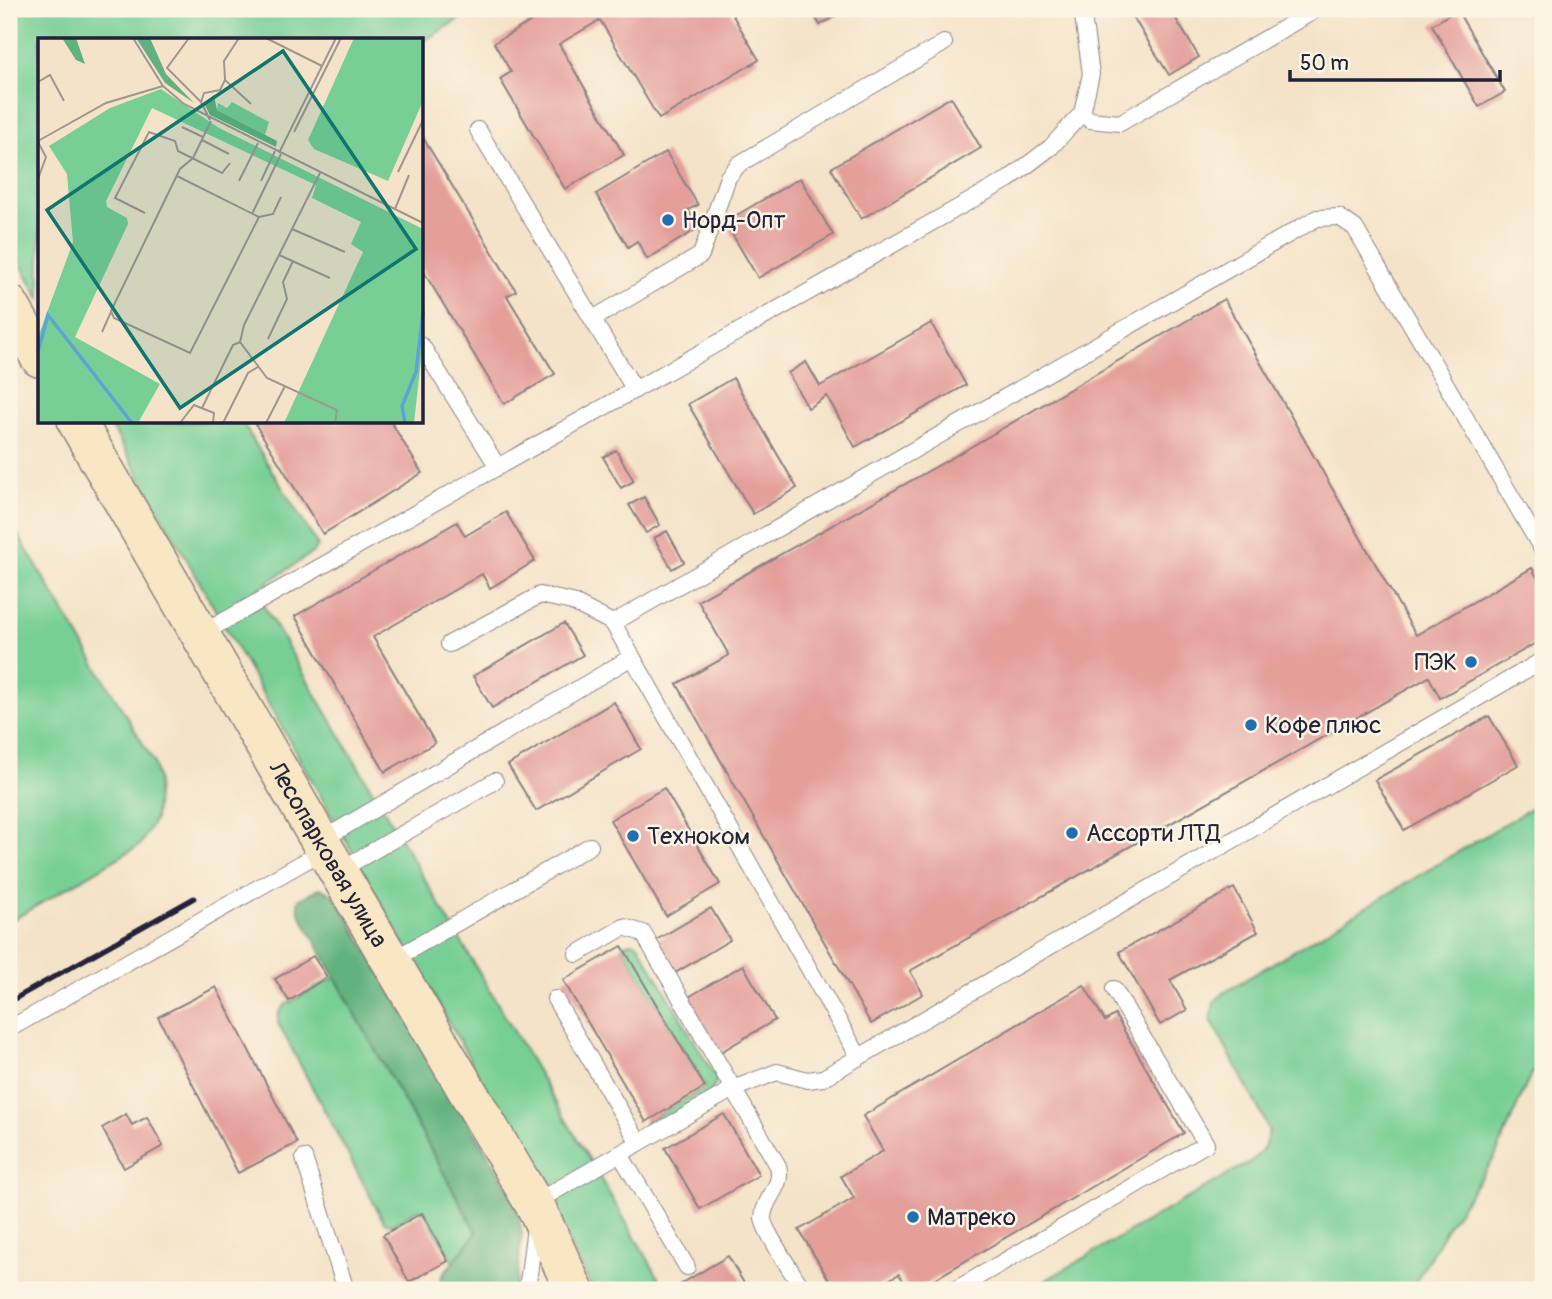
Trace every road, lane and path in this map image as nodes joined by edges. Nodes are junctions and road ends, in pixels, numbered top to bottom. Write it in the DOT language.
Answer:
graph roads {
  1 [pos="1082,9"];
  2 [pos="1317,9"];
  3 [pos="944,43"];
  4 [pos="1083,113"];
  5 [pos="478,130"];
  6 [pos="9,304"];
  7 [pos="593,319"];
  8 [pos="424,349"];
  9 [pos="38,355"];
  10 [pos="635,390"];
  11 [pos="78,424"];
  12 [pos="498,467"];
  13 [pos="1543,551"];
  14 [pos="613,623"];
  15 [pos="201,634"];
  16 [pos="449,644"];
  17 [pos="632,657"];
  18 [pos="1543,660"];
  19 [pos="495,781"];
  20 [pos="590,846"];
  21 [pos="328,854"];
  22 [pos="577,954"];
  23 [pos="391,961"];
  24 [pos="1114,989"];
  25 [pos="555,999"];
  26 [pos="9,1029"];
  27 [pos="859,1057"];
  28 [pos="733,1089"];
  29 [pos="639,1143"];
  30 [pos="620,1154"];
  31 [pos="304,1158"];
  32 [pos="536,1206"];
  33 [pos="687,1267"];
  34 [pos="346,1290"];
  35 [pos="527,1290"];
  36 [pos="574,1290"];
  37 [pos="803,1290"];
  38 [pos="955,1290"];
  1 -- 4 [label="lane"];
  2 -- 4 [label="lane"];
  3 -- 7 [label="lane"];
  4 -- 10 [label="lane"];
  5 -- 7 [label="lane"];
  6 -- 9 [label="street"];
  7 -- 10 [label="lane"];
  8 -- 12 [label="lane"];
  10 -- 12 [label="lane"];
  11 -- 15 [label="street, Лесопарковая улица"];
  12 -- 15 [label="lane"];
  13 -- 14 [label="lane"];
  14 -- 16 [label="lane"];
  14 -- 17 [label="lane"];
  15 -- 21 [label="street, Лесопарковая улица"];
  17 -- 21 [label="lane"];
  17 -- 27 [label="lane"];
  18 -- 27 [label="lane"];
  19 -- 21 [label="lane"];
  20 -- 23 [label="lane"];
  21 -- 23 [label="street, Лесопарковая улица"];
  21 -- 26 [label="lane"];
  22 -- 28 [label="lane"];
  23 -- 32 [label="street, Лесопарковая улица"];
  24 -- 38 [label="lane"];
  25 -- 29 [label="lane"];
  27 -- 28 [label="lane"];
  28 -- 29 [label="lane"];
  28 -- 37 [label="lane"];
  29 -- 30 [label="lane"];
  30 -- 32 [label="lane"];
  30 -- 33 [label="lane"];
  31 -- 34 [label="lane"];
  32 -- 35 [label="lane"];
  32 -- 36 [label="street, Лесопарковая улица"];
}
